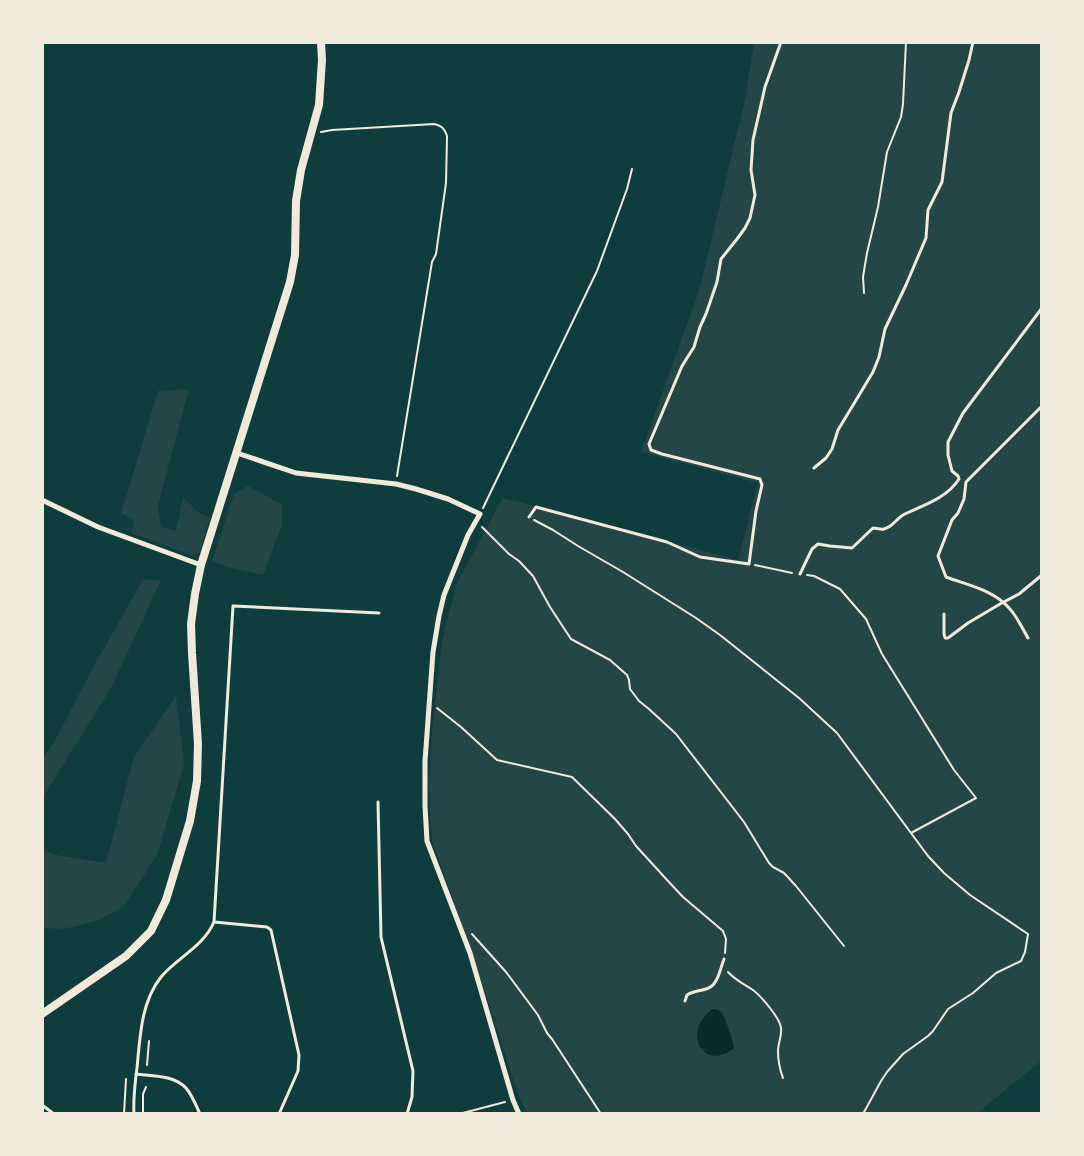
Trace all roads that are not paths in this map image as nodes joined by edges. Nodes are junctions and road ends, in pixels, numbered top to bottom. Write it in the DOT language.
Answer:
graph roads {
  1 [pos="321,42"];
  2 [pos="781,42"];
  3 [pos="973,42"];
  4 [pos="1042,308"];
  5 [pos="1042,406"];
  6 [pos="237,453"];
  7 [pos="814,468"];
  8 [pos="42,500"];
  9 [pos="528,517"];
  10 [pos="201,565"];
  11 [pos="800,574"];
  12 [pos="1042,575"];
  13 [pos="1004,602"];
  14 [pos="379,614"];
  15 [pos="944,614"];
  16 [pos="1028,638"];
  17 [pos="378,802"];
  18 [pos="214,922"];
  19 [pos="724,959"];
  20 [pos="685,1001"];
  21 [pos="42,1014"];
  22 [pos="136,1074"];
  23 [pos="42,1105"];
  24 [pos="54,1114"];
  25 [pos="134,1114"];
  26 [pos="200,1114"];
  27 [pos="279,1114"];
  28 [pos="407,1114"];
  29 [pos="519,1114"];
  1 -- 6 [label="street"];
  2 -- 9 [label="lane"];
  3 -- 7 [label="lane"];
  4 -- 11 [label="lane"];
  5 -- 13 [label="lane"];
  6 -- 10 [label="street"];
  6 -- 29 [label="street"];
  8 -- 10 [label="street"];
  10 -- 21 [label="street"];
  12 -- 13 [label="lane"];
  13 -- 15 [label="lane"];
  13 -- 16 [label="lane"];
  14 -- 18 [label="lane"];
  17 -- 28 [label="lane"];
  18 -- 22 [label="lane"];
  18 -- 27 [label="lane"];
  19 -- 20 [label="lane"];
  22 -- 25 [label="lane"];
  22 -- 26 [label="lane"];
  23 -- 24 [label="lane"];
}
